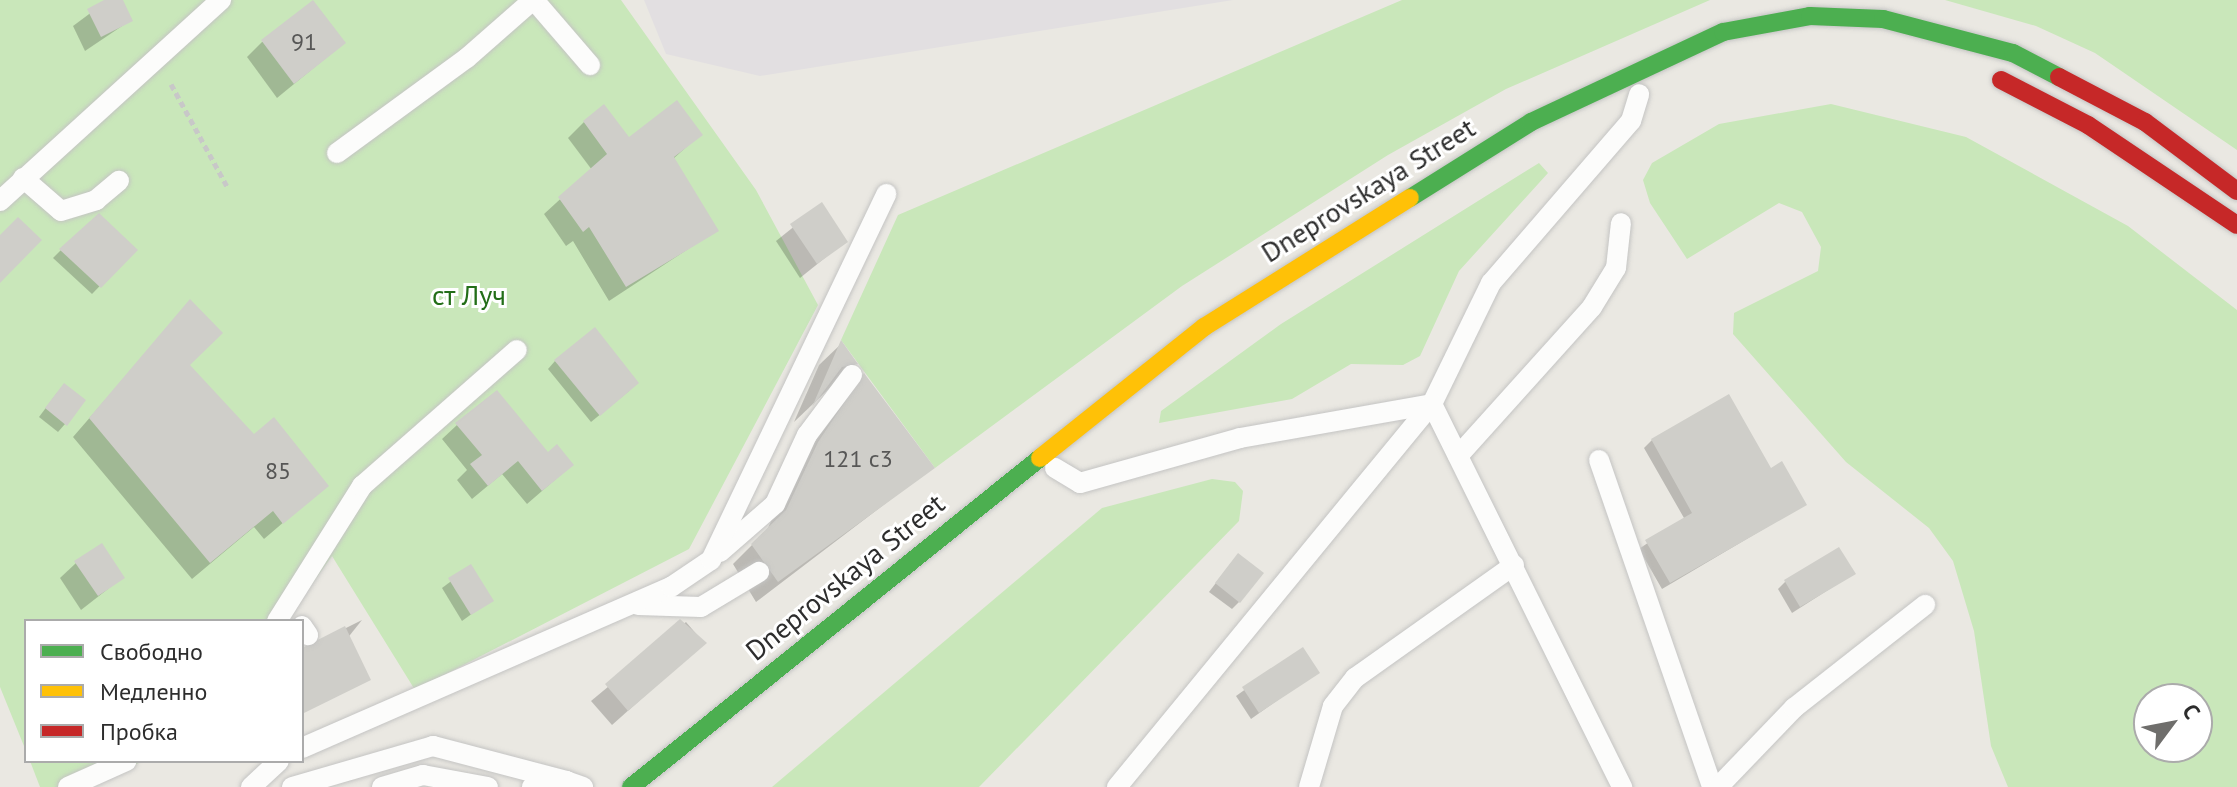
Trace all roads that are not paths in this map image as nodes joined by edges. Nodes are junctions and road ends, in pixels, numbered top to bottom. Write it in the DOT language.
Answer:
graph roads {
  1 [pos="221,0"];
  2 [pos="534,0"];
  3 [pos="590,65"];
  4 [pos="1984,74"];
  5 [pos="1679,77"];
  6 [pos="1639,94"];
  7 [pos="337,153"];
  8 [pos="23,178"];
  9 [pos="119,181"];
  10 [pos="2237,191"];
  11 [pos="886,194"];
  12 [pos="0,201"];
  13 [pos="1621,223"];
  14 [pos="2237,225"];
  15 [pos="517,350"];
  16 [pos="852,375"];
  17 [pos="1432,404"];
  18 [pos="1458,456"];
  19 [pos="1599,460"];
  20 [pos="1055,468"];
  21 [pos="711,560"];
  22 [pos="1514,565"];
  23 [pos="759,572"];
  24 [pos="630,605"];
  25 [pos="1925,605"];
  26 [pos="296,619"];
  27 [pos="304,746"];
  28 [pos="122,763"];
  29 [pos="277,763"];
  30 [pos="415,781"];
  31 [pos="574,784"];
  32 [pos="68,787"];
  33 [pos="251,787"];
  34 [pos="292,787"];
  35 [pos="382,787"];
  36 [pos="488,787"];
  37 [pos="532,787"];
  38 [pos="631,787"];
  39 [pos="660,787"];
  40 [pos="1117,787"];
  41 [pos="1309,787"];
  42 [pos="1622,787"];
  43 [pos="1715,787"];
  1 -- 8 [label="lane"];
  2 -- 3 [label="lane"];
  2 -- 7 [label="lane"];
  4 -- 14 [label="main road"];
  5 -- 6 [label="main road, Dneprovskaya Street"];
  6 -- 17 [label="lane"];
  6 -- 20 [label="main road, Dneprovskaya Street"];
  8 -- 9 [label="lane"];
  8 -- 12 [label="lane"];
  10 -- 38 [label="main road, Dneprovskaya Street"];
  11 -- 21 [label="lane"];
  13 -- 18 [label="lane"];
  15 -- 26 [label="lane"];
  16 -- 21 [label="lane"];
  17 -- 18 [label="lane"];
  17 -- 20 [label="lane"];
  17 -- 40 [label="lane"];
  18 -- 22 [label="lane"];
  19 -- 43 [label="lane"];
  20 -- 39 [label="main road, Dneprovskaya Street"];
  21 -- 24 [label="lane"];
  22 -- 41 [label="lane"];
  22 -- 42 [label="lane"];
  23 -- 24 [label="lane"];
  24 -- 27 [label="lane"];
  25 -- 43 [label="lane"];
  28 -- 32 [label="lane"];
  29 -- 33 [label="lane"];
  30 -- 35 [label="lane"];
  30 -- 36 [label="lane"];
  31 -- 34 [label="lane"];
  31 -- 37 [label="lane"];
}
